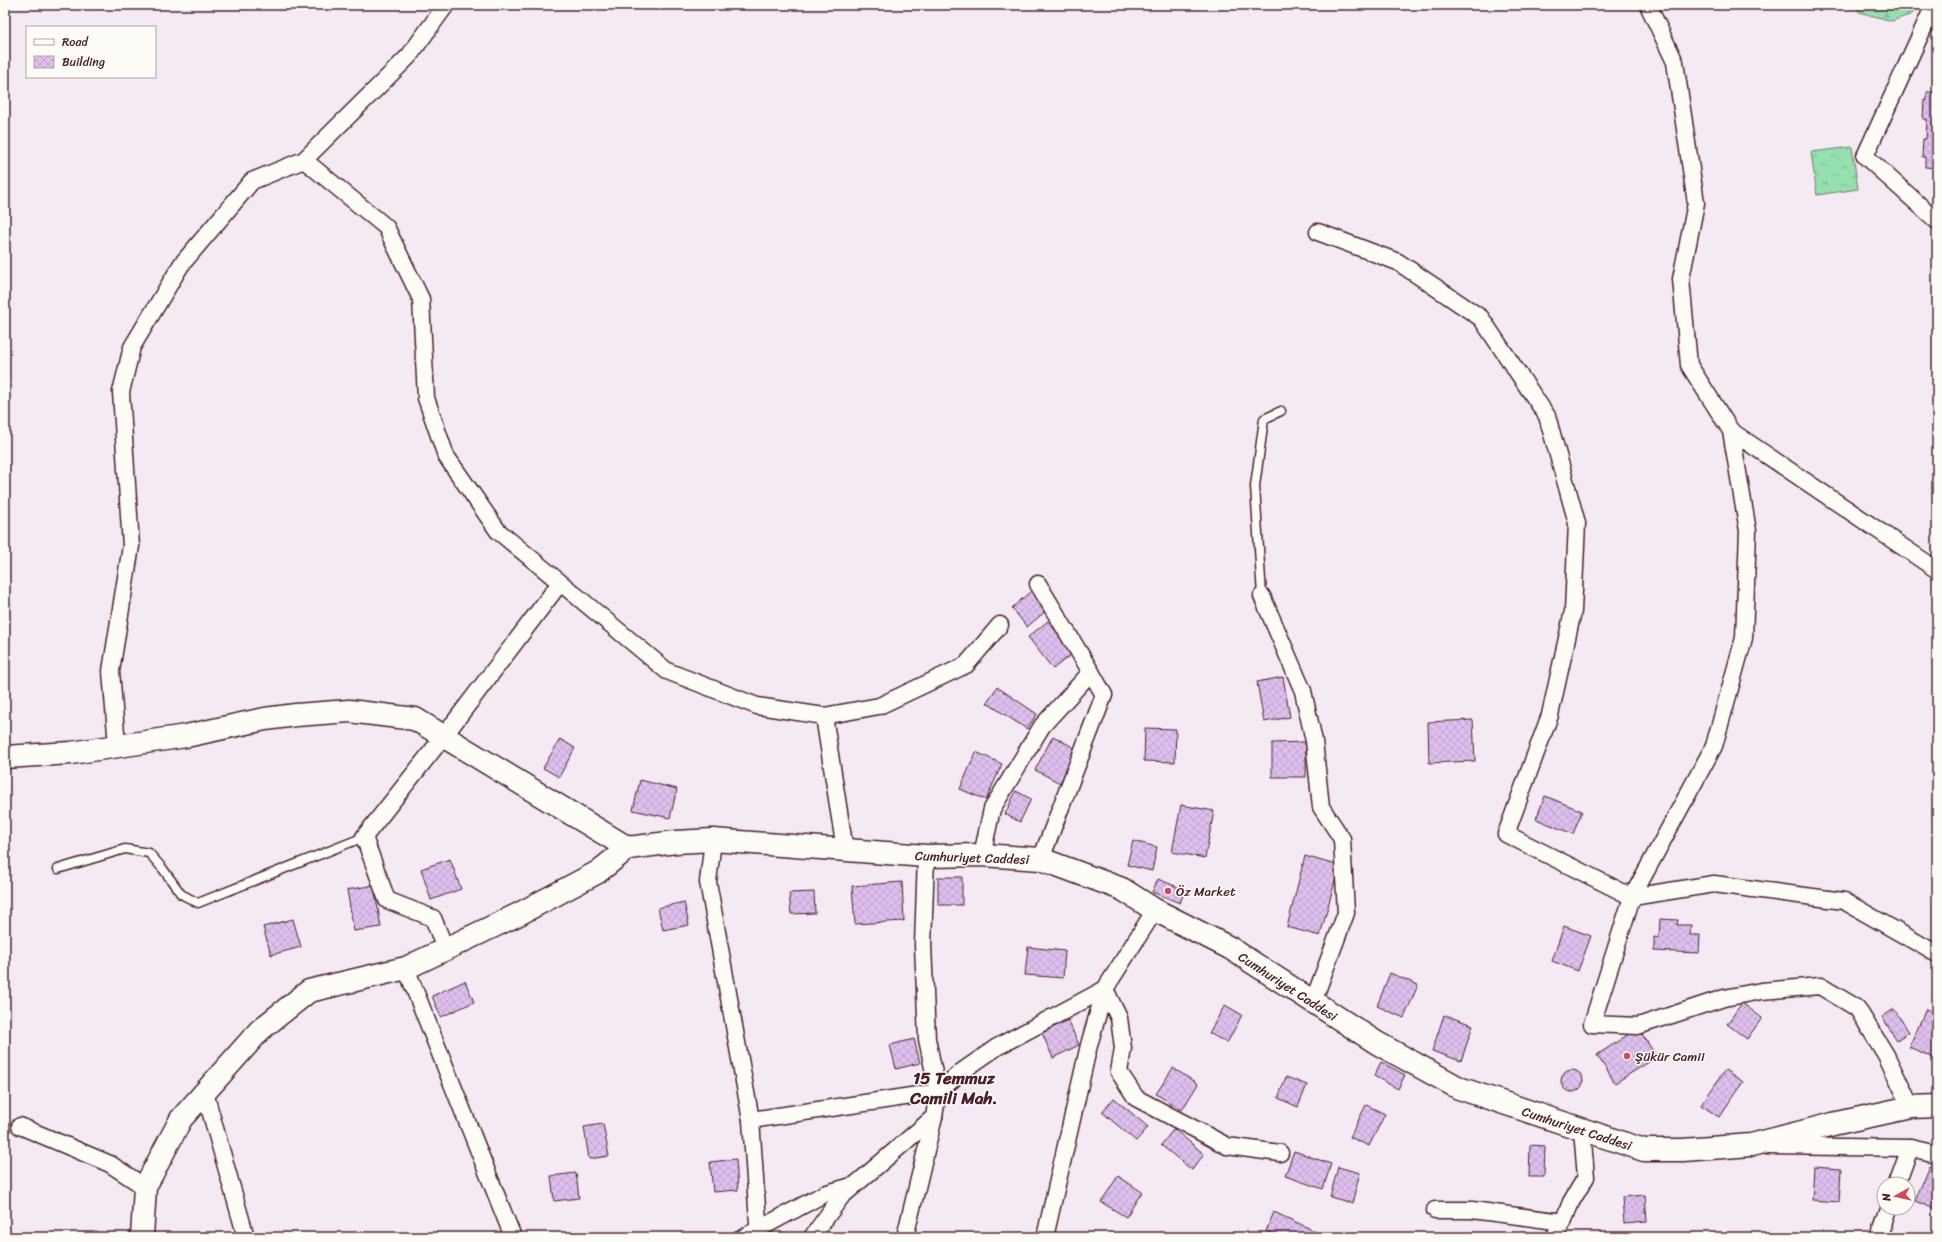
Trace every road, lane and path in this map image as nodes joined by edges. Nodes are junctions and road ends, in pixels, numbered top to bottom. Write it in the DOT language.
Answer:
graph roads {
  1 [pos="446,5"];
  2 [pos="1648,5"];
  3 [pos="1934,5"];
  4 [pos="304,160"];
  5 [pos="1937,221"];
  6 [pos="1318,232"];
  7 [pos="1281,411"];
  8 [pos="1731,431"];
  9 [pos="1937,570"];
  10 [pos="560,583"];
  11 [pos="1038,584"];
  12 [pos="1262,596"];
  13 [pos="1000,625"];
  14 [pos="1091,672"];
  15 [pos="824,716"];
  16 [pos="444,736"];
  17 [pos="117,746"];
  18 [pos="5,757"];
  19 [pos="364,837"];
  20 [pos="713,840"];
  21 [pos="628,848"];
  22 [pos="845,850"];
  23 [pos="982,855"];
  24 [pos="926,856"];
  25 [pos="1041,859"];
  26 [pos="58,869"];
  27 [pos="1632,897"];
  28 [pos="1155,910"];
  29 [pos="445,948"];
  30 [pos="1937,954"];
  31 [pos="406,968"];
  32 [pos="1105,989"];
  33 [pos="1314,1002"];
  34 [pos="938,1092"];
  35 [pos="205,1093"];
  36 [pos="1937,1106"];
  37 [pos="1911,1107"];
  38 [pos="934,1117"];
  39 [pos="750,1120"];
  40 [pos="20,1126"];
  41 [pos="1582,1130"];
  42 [pos="1751,1145"];
  43 [pos="1910,1148"];
  44 [pos="1280,1153"];
  45 [pos="1937,1154"];
  46 [pos="1900,1176"];
  47 [pos="853,1186"];
  48 [pos="145,1187"];
  49 [pos="1435,1210"];
  50 [pos="1886,1216"];
  51 [pos="1563,1222"];
  52 [pos="753,1234"];
  53 [pos="142,1237"];
  54 [pos="246,1237"];
  55 [pos="513,1237"];
  56 [pos="812,1237"];
  57 [pos="905,1237"];
  58 [pos="1045,1237"];
  59 [pos="1554,1237"];
  60 [pos="1879,1237"];
  1 -- 4 [label="street"];
  2 -- 8 [label="street"];
  3 -- 5 [label="street"];
  4 -- 10 [label="street"];
  4 -- 17 [label="street"];
  6 -- 27 [label="street"];
  7 -- 12 [label="lane"];
  8 -- 9 [label="street"];
  8 -- 27 [label="street"];
  10 -- 15 [label="street"];
  10 -- 16 [label="street"];
  11 -- 14 [label="street"];
  12 -- 33 [label="street"];
  13 -- 15 [label="street"];
  14 -- 23 [label="street"];
  14 -- 25 [label="street"];
  15 -- 22 [label="street"];
  16 -- 17 [label="street"];
  16 -- 19 [label="street"];
  16 -- 21 [label="street"];
  17 -- 18 [label="street"];
  19 -- 26 [label="lane"];
  19 -- 29 [label="street"];
  20 -- 21 [label="street, Cumhuriyet Caddesi"];
  20 -- 22 [label="street, Cumhuriyet Caddesi"];
  20 -- 39 [label="street"];
  21 -- 29 [label="street"];
  22 -- 24 [label="street, Cumhuriyet Caddesi"];
  23 -- 24 [label="street, Cumhuriyet Caddesi"];
  23 -- 25 [label="street, Cumhuriyet Caddesi"];
  24 -- 34 [label="street"];
  25 -- 28 [label="street, Cumhuriyet Caddesi"];
  27 -- 30 [label="street"];
  27 -- 37 [label="street"];
  28 -- 32 [label="street"];
  28 -- 33 [label="street, Cumhuriyet Caddesi"];
  29 -- 31 [label="street"];
  31 -- 35 [label="street"];
  31 -- 55 [label="street"];
  32 -- 34 [label="street"];
  32 -- 44 [label="street"];
  32 -- 58 [label="street"];
  33 -- 41 [label="street, Cumhuriyet Caddesi"];
  34 -- 38 [label="street"];
  34 -- 39 [label="street"];
  35 -- 48 [label="street"];
  35 -- 54 [label="street"];
  36 -- 37 [label="street, Cumhuriyet Caddesi"];
  37 -- 42 [label="street, Cumhuriyet Caddesi"];
  38 -- 47 [label="street"];
  38 -- 57 [label="street"];
  39 -- 52 [label="street"];
  40 -- 48 [label="street"];
  41 -- 42 [label="street, Cumhuriyet Caddesi"];
  41 -- 51 [label="street"];
  42 -- 43 [label="street"];
  43 -- 45 [label="street"];
  43 -- 46 [label="street"];
  47 -- 52 [label="street"];
  47 -- 56 [label="street"];
  48 -- 53 [label="street"];
  49 -- 51 [label="street"];
  50 -- 60 [label="street"];
  51 -- 59 [label="street"];
}
